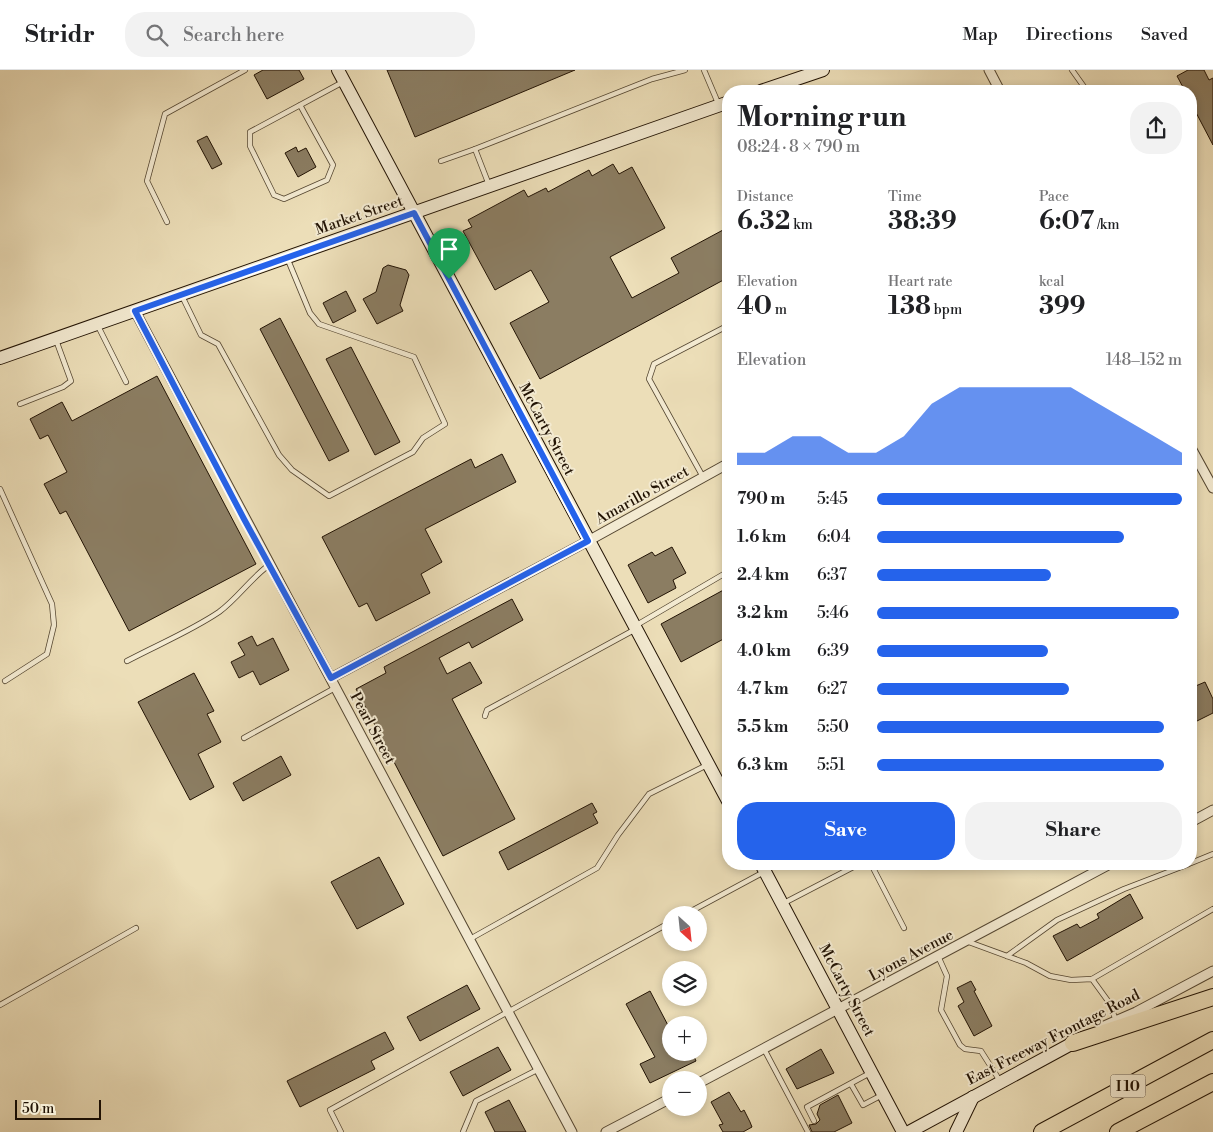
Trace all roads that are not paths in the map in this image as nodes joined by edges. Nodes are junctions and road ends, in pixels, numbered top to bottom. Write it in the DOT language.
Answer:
graph roads {
  1 [pos="245,70"];
  2 [pos="338,70"];
  3 [pos="685,70"];
  4 [pos="704,70"];
  5 [pos="823,70"];
  6 [pos="989,70"];
  7 [pos="1072,70"];
  8 [pos="344,82"];
  9 [pos="779,85"];
  10 [pos="997,85"];
  11 [pos="1083,85"];
  12 [pos="722,101"];
  13 [pos="300,105"];
  14 [pos="722,105"];
  15 [pos="475,149"];
  16 [pos="441,161"];
  17 [pos="489,186"];
  18 [pos="414,213"];
  19 [pos="167,222"];
  20 [pos="287,257"];
  21 [pos="182,295"];
  22 [pos="135,311"];
  23 [pos="97,324"];
  24 [pos="722,329"];
  25 [pos="56,339"];
  26 [pos="0,358"];
  27 [pos="126,382"];
  28 [pos="20,404"];
  29 [pos="1197,459"];
  30 [pos="722,467"];
  31 [pos="703,477"];
  32 [pos="1213,488"];
  33 [pos="0,489"];
  34 [pos="588,541"];
  35 [pos="269,565"];
  36 [pos="722,575"];
  37 [pos="635,628"];
  38 [pos="127,662"];
  39 [pos="331,678"];
  40 [pos="5,681"];
  41 [pos="336,688"];
  42 [pos="485,716"];
  43 [pos="244,738"];
  44 [pos="708,764"];
  45 [pos="722,790"];
  46 [pos="1213,810"];
  47 [pos="1197,819"];
  48 [pos="1213,854"];
  49 [pos="1197,860"];
  50 [pos="758,870"];
  51 [pos="765,870"];
  52 [pos="848,870"];
  53 [pos="874,870"];
  54 [pos="1099,870"];
  55 [pos="1172,870"];
  56 [pos="783,904"];
  57 [pos="699,906"];
  58 [pos="1213,909"];
  59 [pos="662,927"];
  60 [pos="136,928"];
  61 [pos="904,928"];
  62 [pos="470,939"];
  63 [pos="966,941"];
  64 [pos="938,956"];
  65 [pos="1006,956"];
  66 [pos="1213,971"];
  67 [pos="1092,979"];
  68 [pos="1213,996"];
  69 [pos="0,1005"];
  70 [pos="507,1010"];
  71 [pos="839,1010"];
  72 [pos="1116,1020"];
  73 [pos="1213,1040"];
  74 [pos="1073,1043"];
  75 [pos="764,1049"];
  76 [pos="539,1069"];
  77 [pos="872,1072"];
  78 [pos="707,1079"];
  79 [pos="1000,1081"];
  80 [pos="1213,1082"];
  81 [pos="852,1084"];
  82 [pos="883,1094"];
  83 [pos="973,1097"];
  84 [pos="662,1103"];
  85 [pos="807,1107"];
  86 [pos="798,1112"];
  87 [pos="814,1122"];
  88 [pos="341,1132"];
  89 [pos="463,1132"];
  90 [pos="572,1132"];
  91 [pos="606,1132"];
  92 [pos="808,1132"];
  93 [pos="903,1132"];
  94 [pos="909,1132"];
  95 [pos="956,1132"];
  96 [pos="1042,1132"];
  97 [pos="1118,1132"];
  1 -- 19 [label="lane"];
  2 -- 8 [label="main road, McCarty Street"];
  3 -- 15 [label="lane"];
  4 -- 12 [label="lane"];
  5 -- 9 [label="main road"];
  6 -- 10 [label="street"];
  7 -- 11 [label="lane"];
  8 -- 13 [label="lane"];
  8 -- 18 [label="main road, McCarty Street"];
  13 -- 13 [label="lane"];
  14 -- 17 [label="main road, Market Street"];
  15 -- 16 [label="lane"];
  15 -- 17 [label="lane"];
  17 -- 18 [label="main road, Market Street"];
  18 -- 20 [label="main road, Market Street"];
  18 -- 34 [label="main road, McCarty Street"];
  20 -- 21 [label="main road, Market Street"];
  20 -- 21 [label="lane"];
  21 -- 22 [label="main road, Market Street"];
  22 -- 23 [label="main road, Market Street"];
  22 -- 35 [label="street, Pearl Street"];
  23 -- 25 [label="main road, Market Street"];
  23 -- 27 [label="lane"];
  24 -- 31 [label="lane"];
  25 -- 26 [label="main road, Market Street"];
  25 -- 28 [label="lane"];
  29 -- 32 [label="street"];
  30 -- 31 [label="street, Amarillo Street"];
  31 -- 34 [label="street, Amarillo Street"];
  33 -- 40 [label="lane"];
  34 -- 37 [label="main road, McCarty Street"];
  34 -- 39 [label="street, Amarillo Street"];
  35 -- 38 [label="lane"];
  35 -- 39 [label="street, Pearl Street"];
  36 -- 37 [label="lane"];
  37 -- 42 [label="lane"];
  37 -- 44 [label="main road, McCarty Street"];
  39 -- 41 [label="street, Pearl Street"];
  41 -- 43 [label="lane"];
  41 -- 62 [label="street, Pearl Street"];
  44 -- 45 [label="main road, McCarty Street"];
  44 -- 62 [label="lane"];
  46 -- 47 [label="street"];
  48 -- 49 [label="lane"];
  50 -- 57 [label="lane"];
  51 -- 56 [label="main road, McCarty Street"];
  52 -- 56 [label="lane"];
  53 -- 61 [label="lane"];
  54 -- 63 [label="street, Lyons Avenue"];
  55 -- 65 [label="lane"];
  56 -- 71 [label="main road, McCarty Street"];
  58 -- 67 [label="lane"];
  59 -- 70 [label="lane"];
  60 -- 69 [label="lane"];
  62 -- 70 [label="street, Pearl Street"];
  63 -- 64 [label="street, Lyons Avenue"];
  63 -- 65 [label="lane"];
  64 -- 71 [label="street, Lyons Avenue"];
  64 -- 79 [label="lane"];
  65 -- 67 [label="lane"];
  66 -- 72 [label="street, East Freeway Frontage Road"];
  67 -- 72 [label="lane"];
  68 -- 74 [label="highway"];
  70 -- 76 [label="street, Pearl Street"];
  70 -- 88 [label="lane"];
  71 -- 75 [label="street, Lyons Avenue"];
  71 -- 77 [label="main road, McCarty Street"];
  72 -- 74 [label="street, East Freeway Frontage Road"];
  73 -- 96 [label="highway, I 10"];
  74 -- 79 [label="main road, East Freeway Frontage Road"];
  75 -- 78 [label="street, Lyons Avenue"];
  75 -- 86 [label="lane"];
  76 -- 89 [label="lane"];
  76 -- 90 [label="street, Pearl Street"];
  77 -- 81 [label="lane"];
  77 -- 82 [label="main road, McCarty Street"];
  79 -- 83 [label="main road, East Freeway Frontage Road"];
  80 -- 97 [label="highway, I 10"];
  81 -- 82 [label="lane"];
  81 -- 85 [label="lane"];
  82 -- 93 [label="main road, McCarty Street"];
  83 -- 94 [label="main road, East Freeway Frontage Road"];
  83 -- 95 [label="main road"];
  84 -- 91 [label="street"];
  85 -- 86 [label="lane"];
  85 -- 87 [label="lane"];
  86 -- 92 [label="lane"];
}
